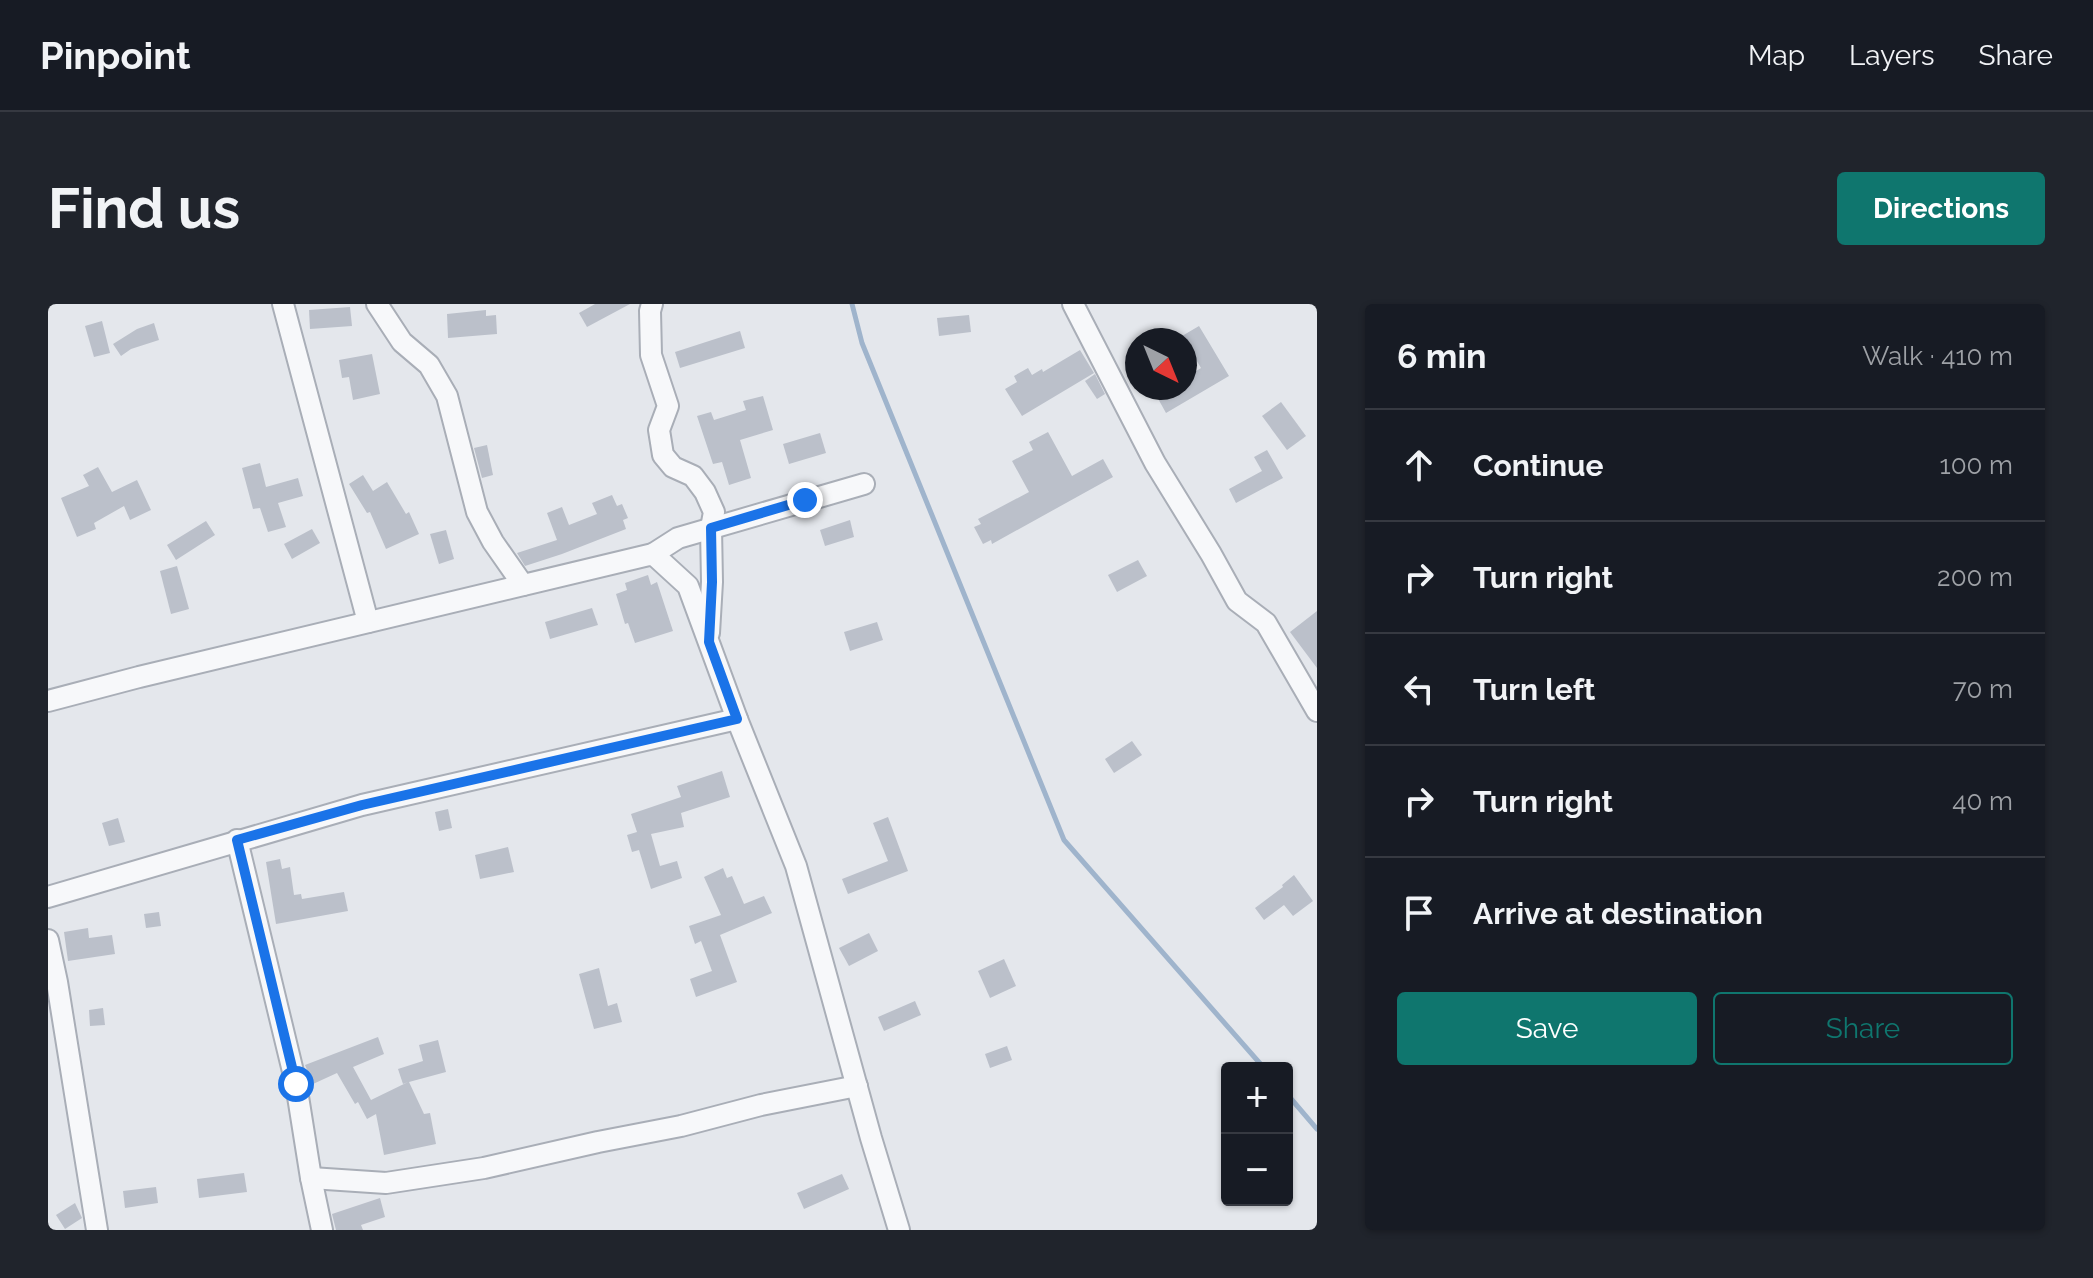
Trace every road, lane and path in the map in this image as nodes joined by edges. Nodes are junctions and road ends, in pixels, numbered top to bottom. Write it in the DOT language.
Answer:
graph roads {
  1 [pos="283,304"];
  2 [pos="377,304"];
  3 [pos="652,304"];
  4 [pos="1073,304"];
  5 [pos="864,484"];
  6 [pos="711,528"];
  7 [pos="653,554"];
  8 [pos="523,585"];
  9 [pos="368,622"];
  10 [pos="709,642"];
  11 [pos="48,701"];
  12 [pos="1317,711"];
  13 [pos="737,719"];
  14 [pos="237,840"];
  15 [pos="48,897"];
  16 [pos="48,940"];
  17 [pos="857,1086"];
  18 [pos="311,1178"];
  19 [pos="97,1230"];
  20 [pos="322,1230"];
  21 [pos="899,1230"];
  1 -- 9 [label="street"];
  2 -- 8 [label="street"];
  3 -- 6 [label="street"];
  4 -- 12 [label="street"];
  5 -- 6 [label="street"];
  6 -- 7 [label="street"];
  6 -- 10 [label="street"];
  7 -- 8 [label="street"];
  7 -- 10 [label="street"];
  8 -- 9 [label="street"];
  9 -- 11 [label="street"];
  10 -- 13 [label="street"];
  13 -- 14 [label="street"];
  13 -- 17 [label="street"];
  14 -- 15 [label="street"];
  14 -- 18 [label="street"];
  16 -- 19 [label="street"];
  17 -- 18 [label="street"];
  17 -- 21 [label="street"];
  18 -- 20 [label="street"];
}
